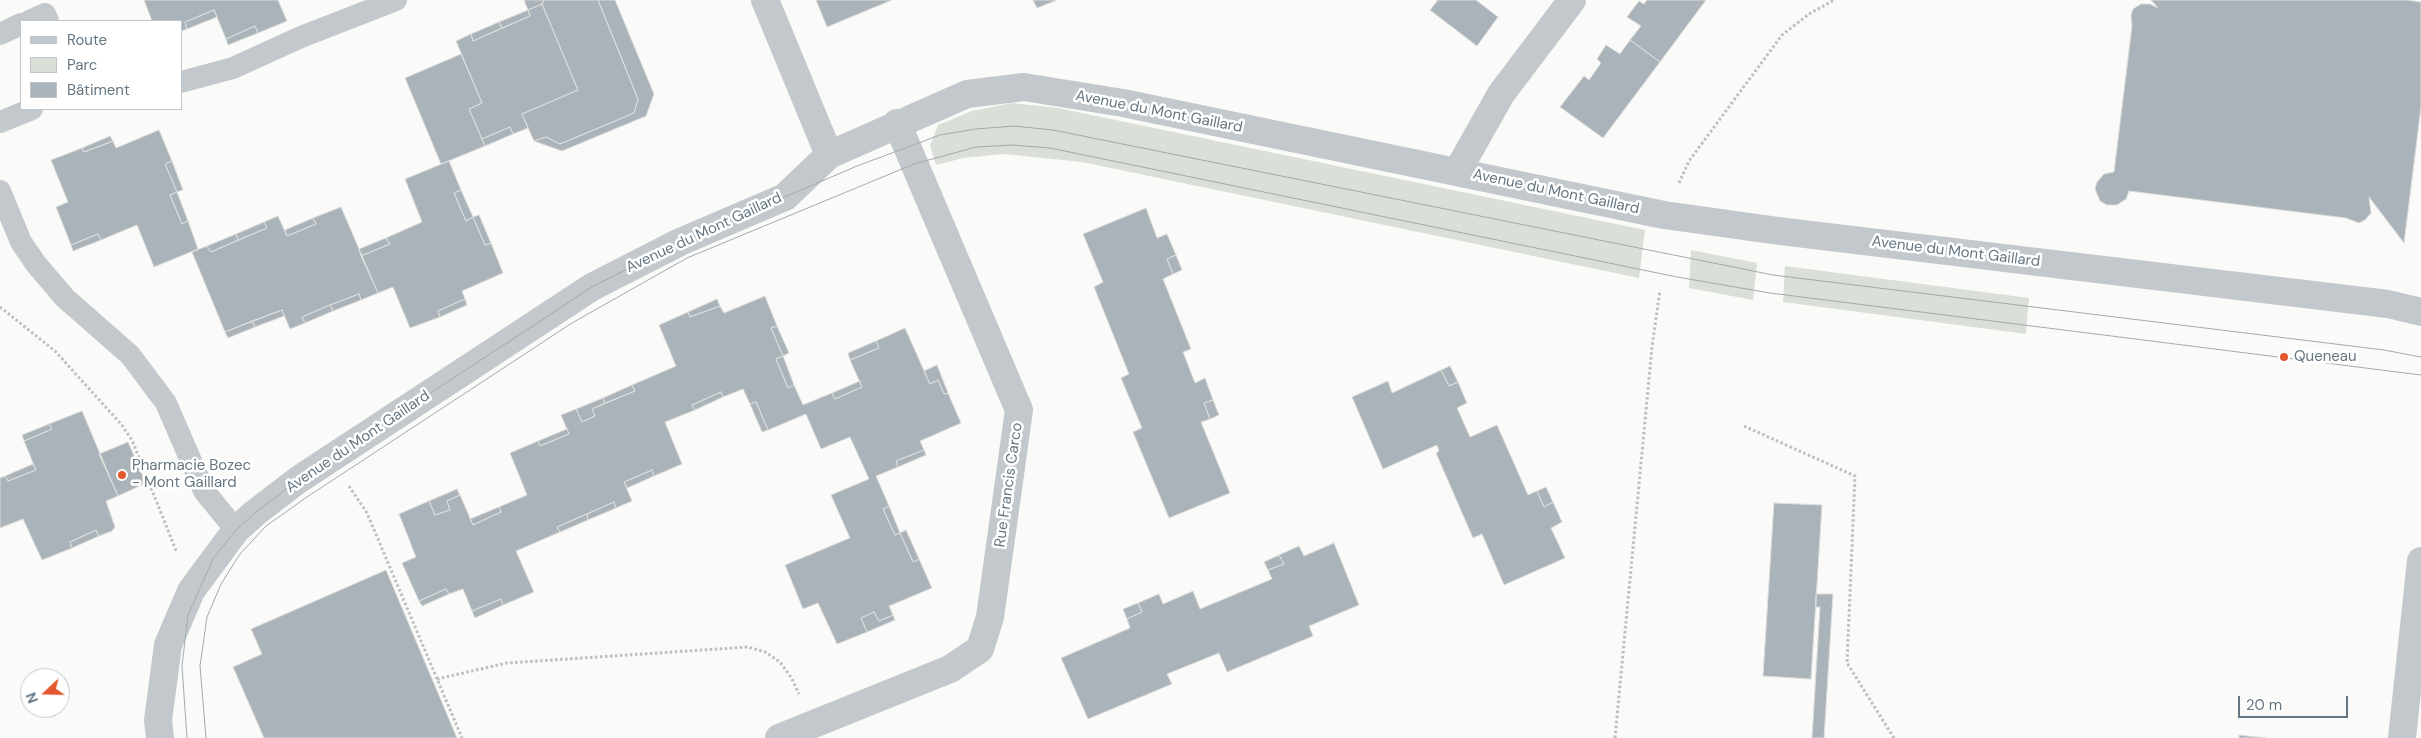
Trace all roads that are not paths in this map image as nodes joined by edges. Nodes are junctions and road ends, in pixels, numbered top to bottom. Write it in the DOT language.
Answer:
graph roads {
  1 [pos="396,0"];
  2 [pos="765,0"];
  3 [pos="1572,0"];
  4 [pos="31,20"];
  5 [pos="47,20"];
  6 [pos="20,24"];
  7 [pos="0,34"];
  8 [pos="182,82"];
  9 [pos="30,110"];
  10 [pos="0,122"];
  11 [pos="897,123"];
  12 [pos="829,155"];
  13 [pos="1457,172"];
  14 [pos="0,191"];
  15 [pos="2421,312"];
  16 [pos="236,530"];
  17 [pos="2421,561"];
  18 [pos="160,738"];
  19 [pos="779,738"];
  20 [pos="2402,738"];
  1 -- 8 [label="lane"];
  2 -- 12 [label="street"];
  3 -- 13 [label="street"];
  4 -- 5 [label="lane"];
  6 -- 7 [label="lane"];
  9 -- 10 [label="lane"];
  11 -- 12 [label="street, Avenue du Mont Gaillard"];
  11 -- 13 [label="street, Avenue du Mont Gaillard"];
  11 -- 19 [label="street, Rue Francis Carco"];
  12 -- 16 [label="street, Avenue du Mont Gaillard"];
  13 -- 15 [label="street, Avenue du Mont Gaillard"];
  14 -- 16 [label="lane"];
  16 -- 18 [label="street, Avenue du Mont Gaillard"];
  17 -- 20 [label="street"];
}
